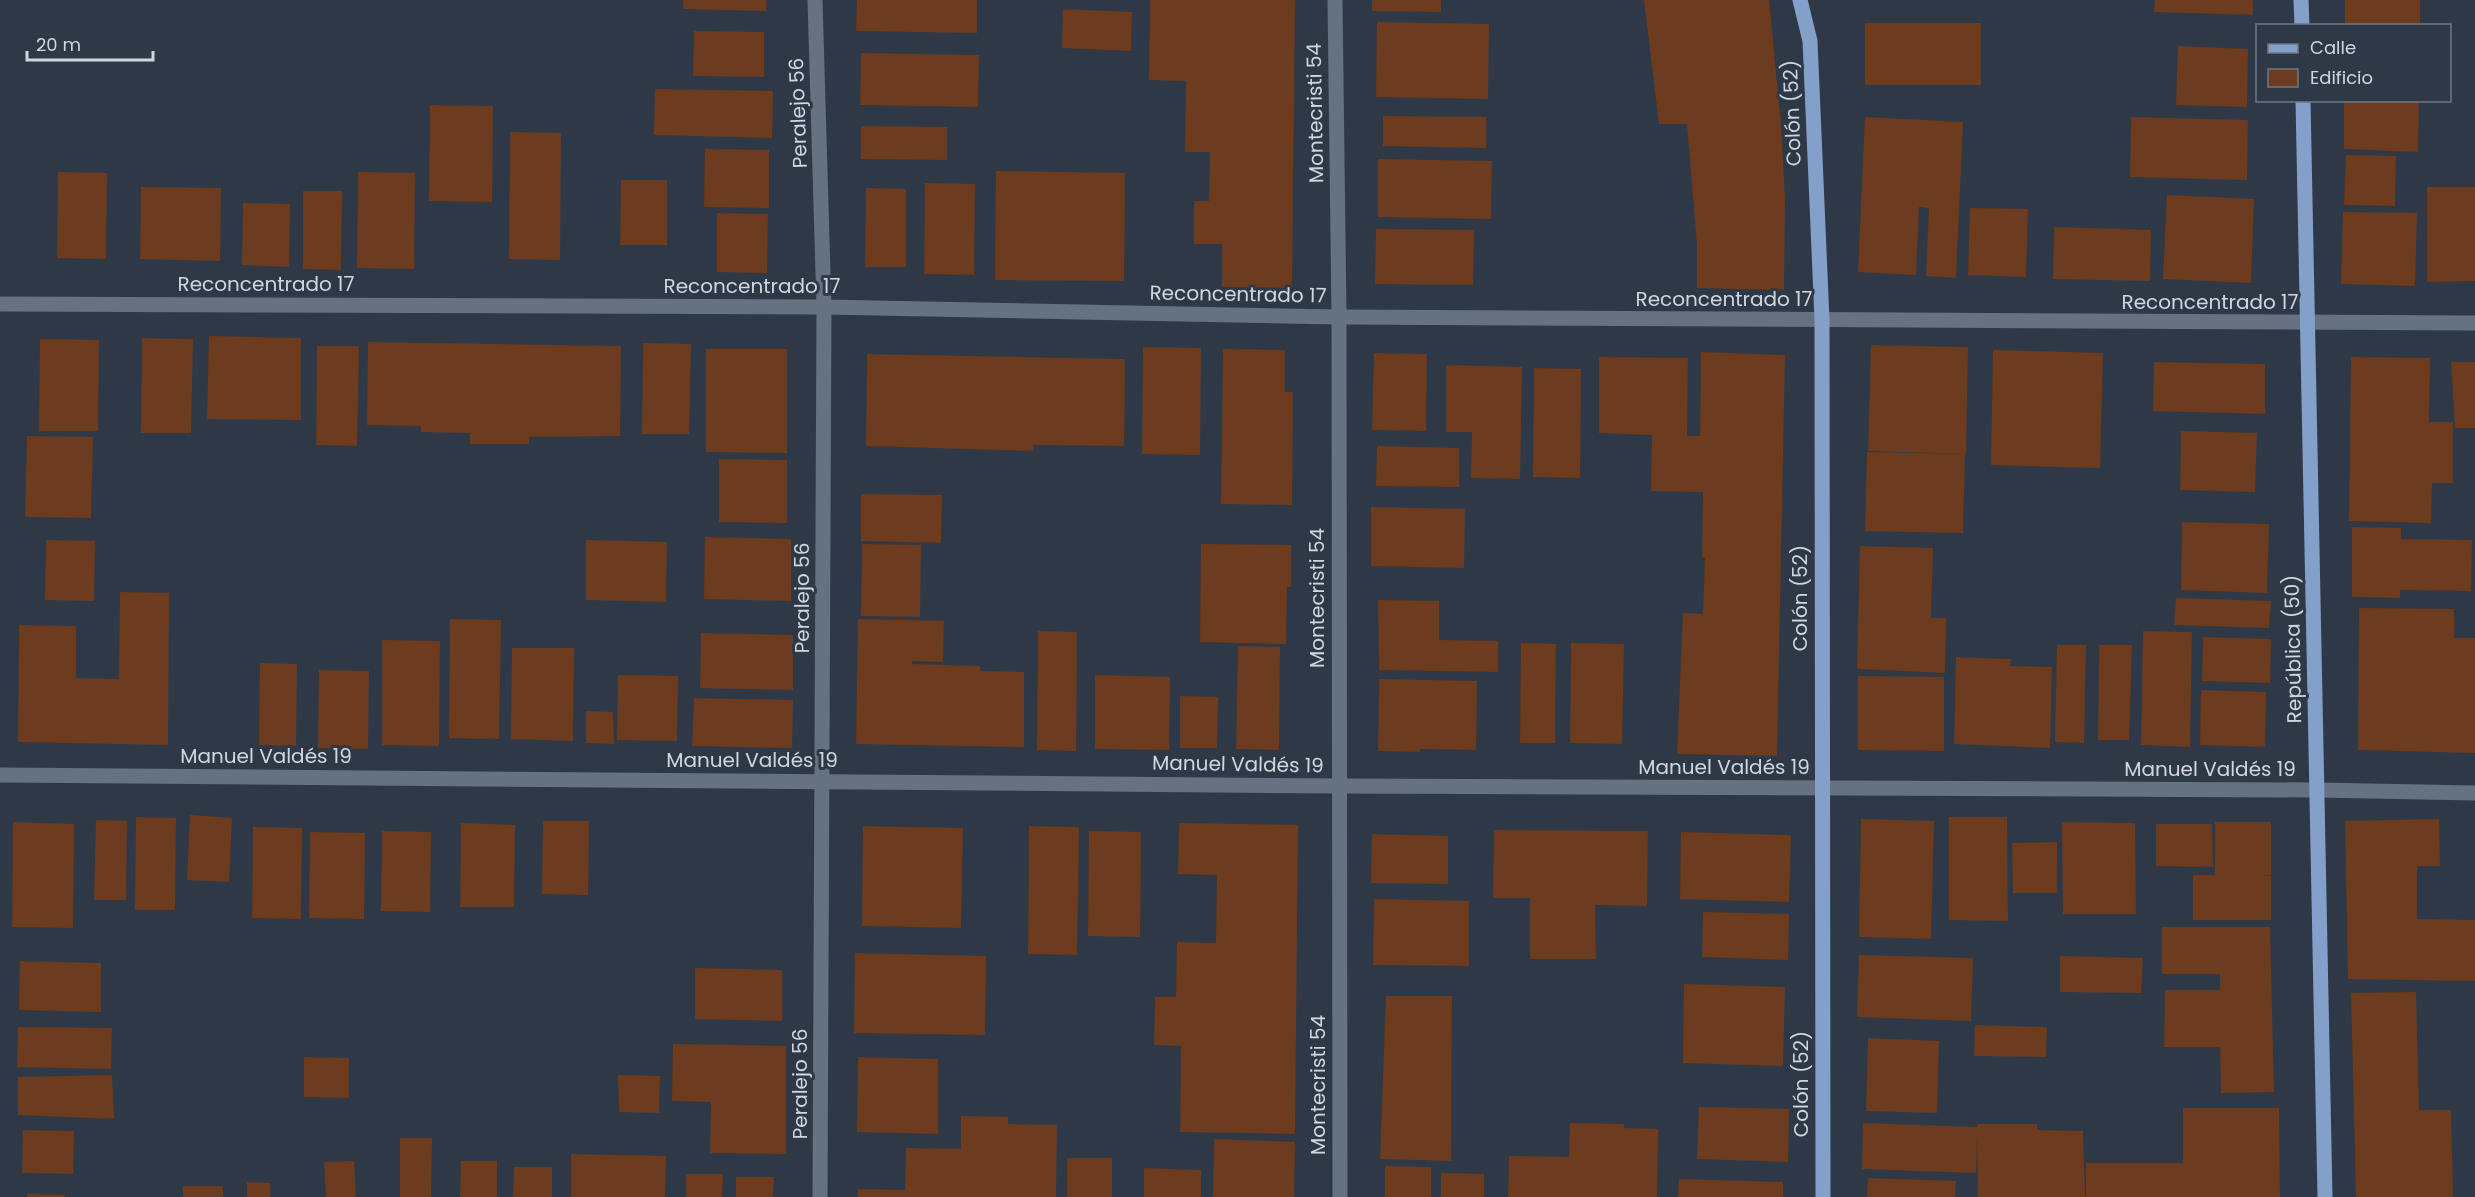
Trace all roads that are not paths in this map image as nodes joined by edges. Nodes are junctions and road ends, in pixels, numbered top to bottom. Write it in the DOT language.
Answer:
graph roads {
  1 [pos="815,0"];
  2 [pos="1335,0"];
  3 [pos="1800,0"];
  4 [pos="2301,0"];
  5 [pos="2302,24"];
  6 [pos="2303,102"];
  7 [pos="0,304"];
  8 [pos="824,307"];
  9 [pos="1339,317"];
  10 [pos="1822,321"];
  11 [pos="2475,323"];
  12 [pos="2308,324"];
  13 [pos="0,775"];
  14 [pos="823,782"];
  15 [pos="1338,786"];
  16 [pos="1821,789"];
  17 [pos="2317,790"];
  18 [pos="2475,793"];
  19 [pos="820,1197"];
  20 [pos="1340,1197"];
  21 [pos="1822,1197"];
  22 [pos="2325,1197"];
  1 -- 8 [label="street, Peralejo 56"];
  2 -- 9 [label="street, Montecristi 54"];
  3 -- 10 [label="main road, Colón (52)"];
  4 -- 5 [label="main road"];
  6 -- 12 [label="main road, República (50)"];
  7 -- 8 [label="street, Reconcentrado 17"];
  8 -- 9 [label="street, Reconcentrado 17"];
  8 -- 14 [label="street, Peralejo 56"];
  9 -- 10 [label="street, Reconcentrado 17"];
  9 -- 15 [label="street, Montecristi 54"];
  10 -- 12 [label="street, Reconcentrado 17"];
  10 -- 16 [label="main road, Colón (52)"];
  11 -- 12 [label="street, Reconcentrado 17"];
  12 -- 17 [label="main road, República (50)"];
  13 -- 14 [label="street, Manuel Valdés 19"];
  14 -- 15 [label="street, Manuel Valdés 19"];
  14 -- 19 [label="street, Peralejo 56"];
  15 -- 16 [label="street, Manuel Valdés 19"];
  15 -- 20 [label="street, Montecristi 54"];
  16 -- 17 [label="street, Manuel Valdés 19"];
  16 -- 21 [label="main road, Colón (52)"];
  17 -- 18 [label="street, Manuel Valdés 19"];
  17 -- 22 [label="main road, República (50)"];
}
